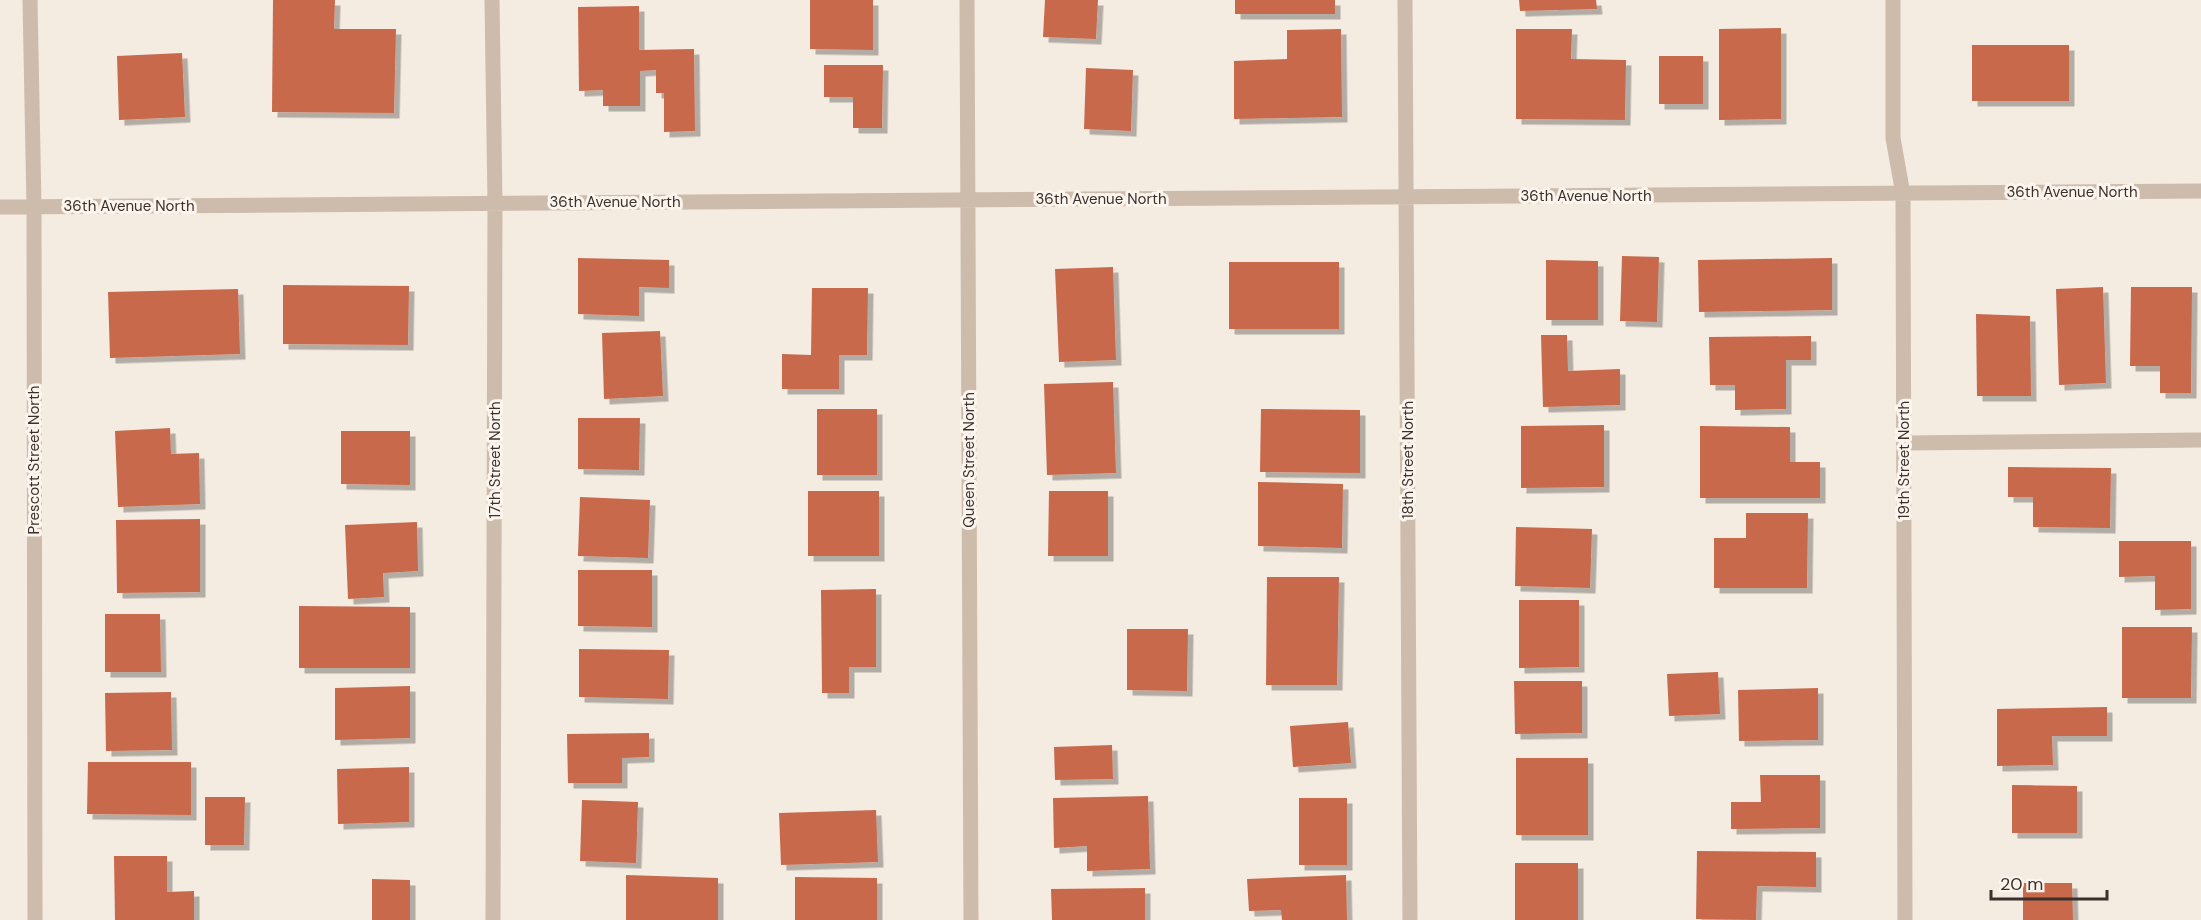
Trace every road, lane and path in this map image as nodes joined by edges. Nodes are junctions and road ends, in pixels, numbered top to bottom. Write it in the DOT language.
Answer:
graph roads {
  1 [pos="30,0"];
  2 [pos="492,0"];
  3 [pos="967,0"];
  4 [pos="1405,0"];
  5 [pos="1893,0"];
  6 [pos="2201,191"];
  7 [pos="1903,194"];
  8 [pos="1406,197"];
  9 [pos="969,200"];
  10 [pos="495,203"];
  11 [pos="34,206"];
  12 [pos="0,207"];
  13 [pos="2201,440"];
  14 [pos="1904,443"];
  15 [pos="35,920"];
  16 [pos="493,920"];
  17 [pos="971,920"];
  18 [pos="1410,920"];
  19 [pos="1905,920"];
  1 -- 11 [label="street, Prescott Street North"];
  2 -- 10 [label="street, 17th Street North"];
  3 -- 9 [label="street, Queen Street North"];
  4 -- 8 [label="street, 18th Street North"];
  5 -- 7 [label="street, 19th Street North"];
  6 -- 7 [label="street, 36th Avenue North"];
  7 -- 8 [label="street, 36th Avenue North"];
  7 -- 14 [label="street, 19th Street North"];
  8 -- 9 [label="street, 36th Avenue North"];
  8 -- 18 [label="street, 18th Street North"];
  9 -- 10 [label="street, 36th Avenue North"];
  9 -- 17 [label="street, Queen Street North"];
  10 -- 11 [label="street, 36th Avenue North"];
  10 -- 16 [label="street, 17th Street North"];
  11 -- 12 [label="street, 36th Avenue North"];
  11 -- 15 [label="street, Prescott Street North"];
  13 -- 14 [label="street"];
  14 -- 19 [label="street, 19th Street North"];
}
